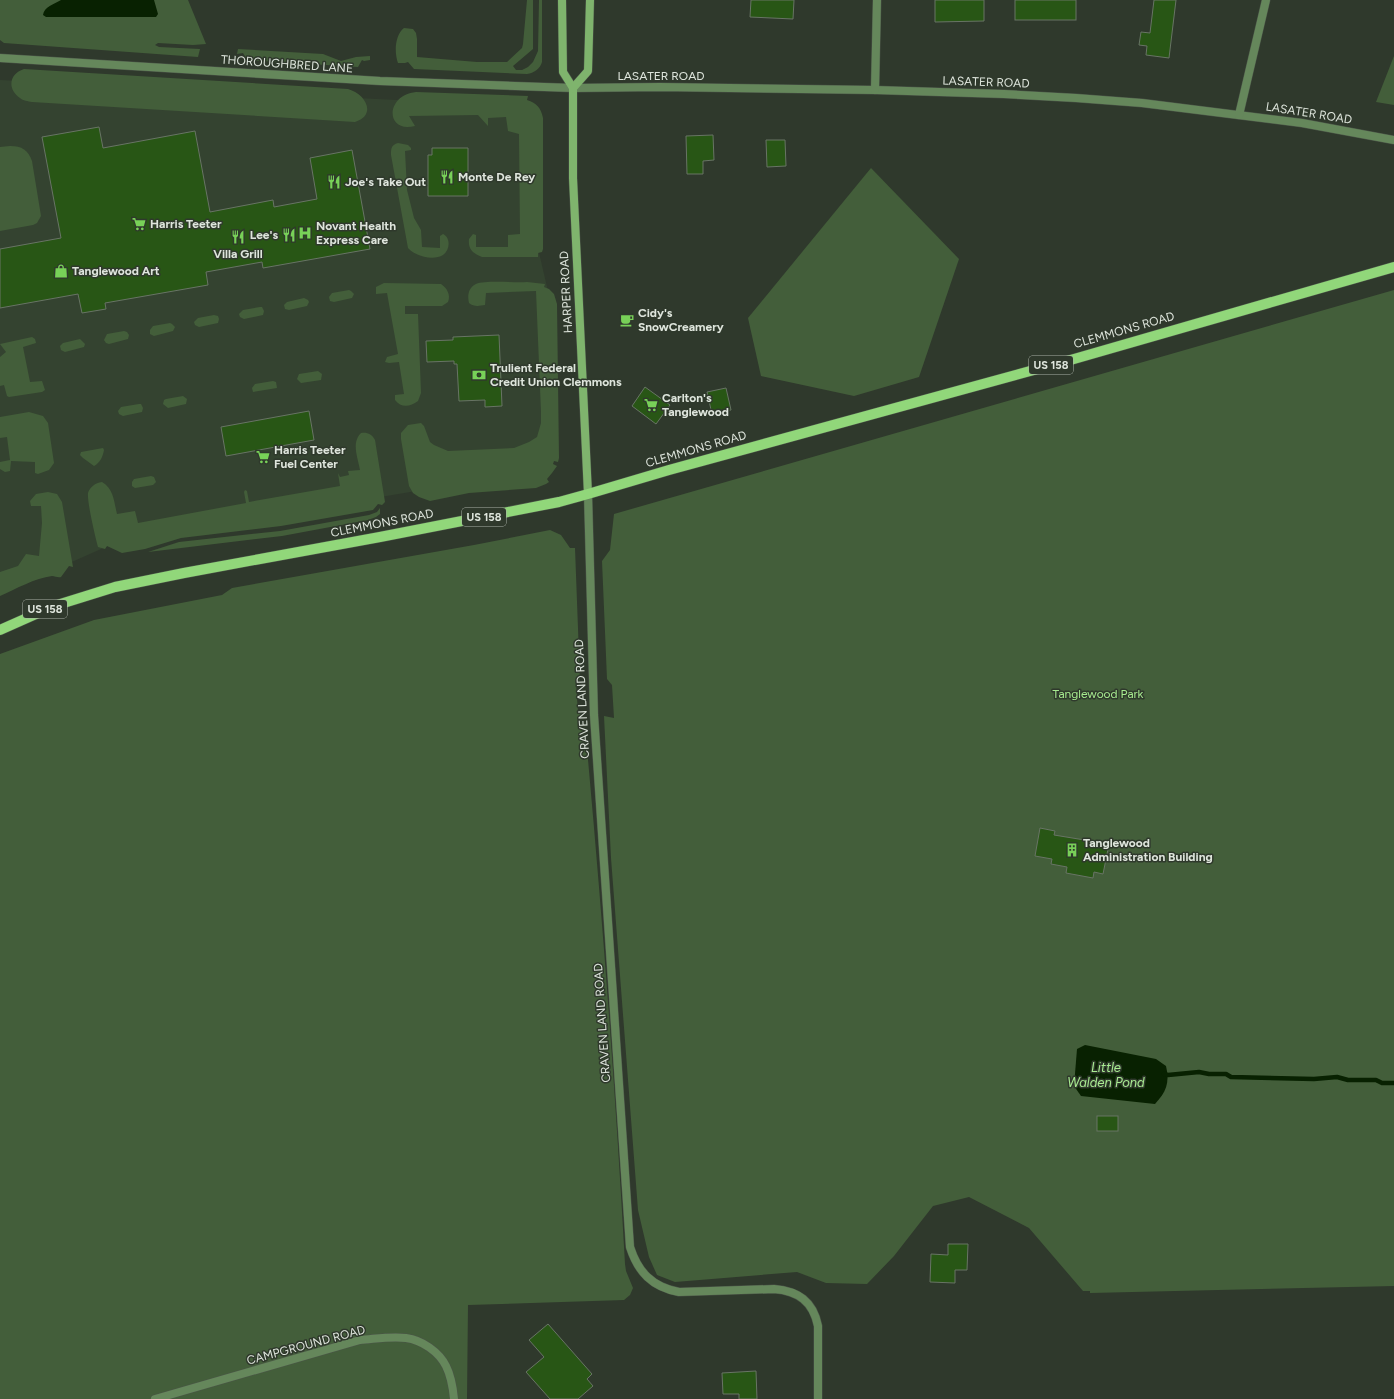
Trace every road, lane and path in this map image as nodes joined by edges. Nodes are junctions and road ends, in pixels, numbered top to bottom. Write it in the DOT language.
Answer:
graph roads {
  1 [pos="562,0"];
  2 [pos="590,0"];
  3 [pos="877,0"];
  4 [pos="1266,0"];
  5 [pos="0,58"];
  6 [pos="573,88"];
  7 [pos="875,90"];
  8 [pos="1239,115"];
  9 [pos="1394,140"];
  10 [pos="1394,267"];
  11 [pos="588,494"];
  12 [pos="0,630"];
  13 [pos="156,1399"];
  14 [pos="454,1399"];
  15 [pos="818,1399"];
  1 -- 6 [label="main road"];
  2 -- 6 [label="main road"];
  3 -- 7 [label="street"];
  4 -- 8 [label="street"];
  5 -- 6 [label="street, THOROUGHBRED LANE"];
  6 -- 7 [label="street, LASATER ROAD"];
  6 -- 11 [label="main road, HARPER ROAD"];
  7 -- 8 [label="street, LASATER ROAD"];
  8 -- 9 [label="street, LASATER ROAD"];
  10 -- 11 [label="main road, CLEMMONS ROAD / US 158"];
  11 -- 12 [label="main road, CLEMMONS ROAD / US 158"];
  11 -- 15 [label="street, CRAVEN LAND ROAD"];
  13 -- 14 [label="street, CAMPGROUND ROAD"];
}
